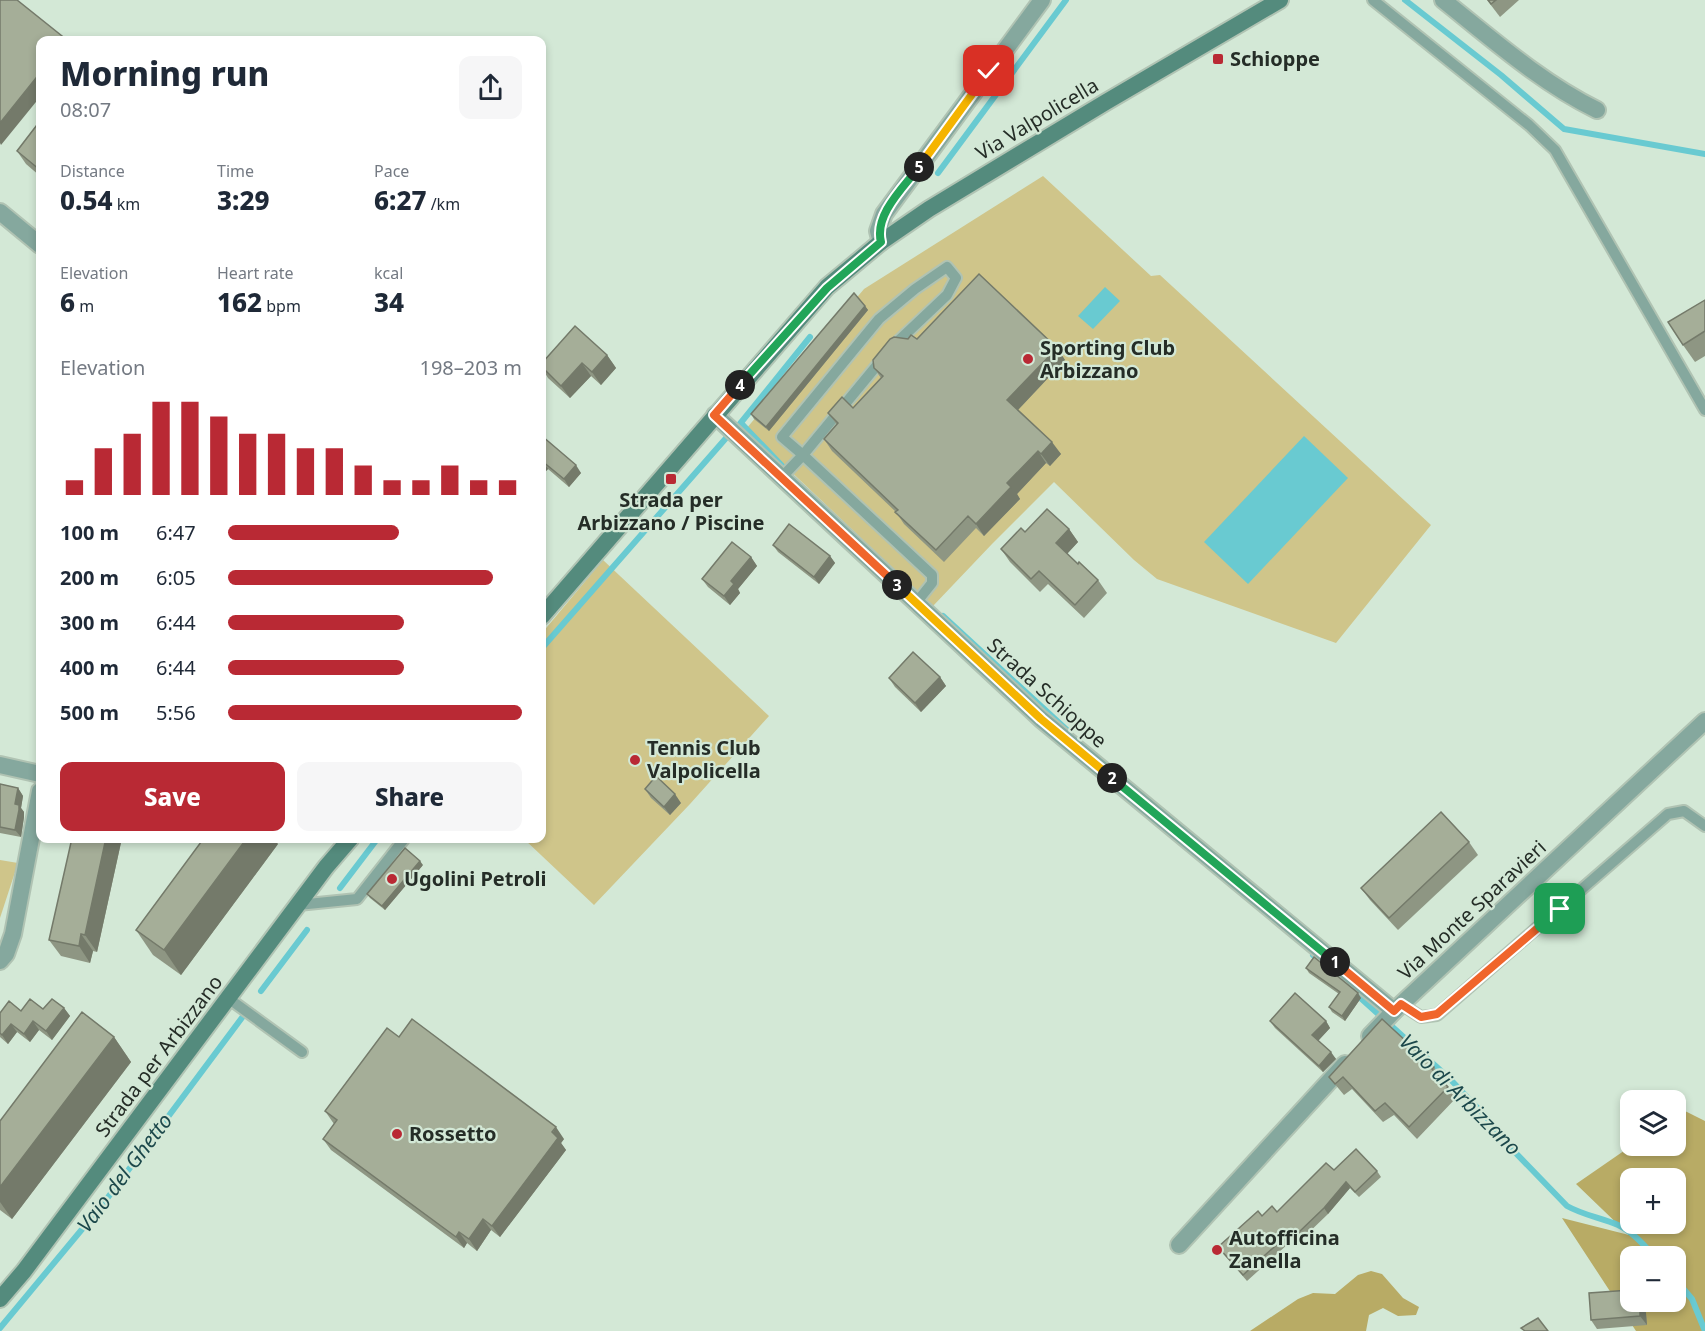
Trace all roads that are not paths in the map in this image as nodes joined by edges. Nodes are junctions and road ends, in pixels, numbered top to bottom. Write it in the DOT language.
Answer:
graph roads {
  1 [pos="1042,0"];
  2 [pos="1280,0"];
  3 [pos="1373,0"];
  4 [pos="1443,0"];
  5 [pos="1597,110"];
  6 [pos="0,212"];
  7 [pos="36,242"];
  8 [pos="881,242"];
  9 [pos="1705,410"];
  10 [pos="714,415"];
  11 [pos="800,458"];
  12 [pos="782,477"];
  13 [pos="916,603"];
  14 [pos="546,611"];
  15 [pos="1705,721"];
  16 [pos="0,765"];
  17 [pos="36,773"];
  18 [pos="36,812"];
  19 [pos="1705,826"];
  20 [pos="347,843"];
  21 [pos="401,843"];
  22 [pos="298,905"];
  23 [pos="0,961"];
  24 [pos="228,998"];
  25 [pos="1397,1007"];
  26 [pos="302,1052"];
  27 [pos="1179,1245"];
  28 [pos="0,1299"];
  1 -- 8 [label="street"];
  2 -- 8 [label="main road, Via Valpolicella"];
  3 -- 9 [label="lane"];
  4 -- 5 [label="street"];
  6 -- 7 [label="street"];
  8 -- 10 [label="main road, Via Valpolicella"];
  10 -- 12 [label="street, Strada Schioppe"];
  10 -- 14 [label="main road"];
  11 -- 11 [label="lane"];
  11 -- 12 [label="lane"];
  11 -- 13 [label="lane"];
  12 -- 13 [label="street, Strada Schioppe"];
  13 -- 25 [label="street, Strada Schioppe"];
  15 -- 25 [label="street, Via Monte Sparavieri"];
  16 -- 17 [label="street"];
  18 -- 23 [label="street"];
  19 -- 25 [label="lane"];
  20 -- 22 [label="main road, Strada per Arbizzano"];
  21 -- 22 [label="lane"];
  22 -- 24 [label="main road, Strada per Arbizzano"];
  24 -- 26 [label="lane"];
  24 -- 28 [label="main road, Strada per Arbizzano"];
  25 -- 27 [label="street, Via Monte Sparavieri"];
}
